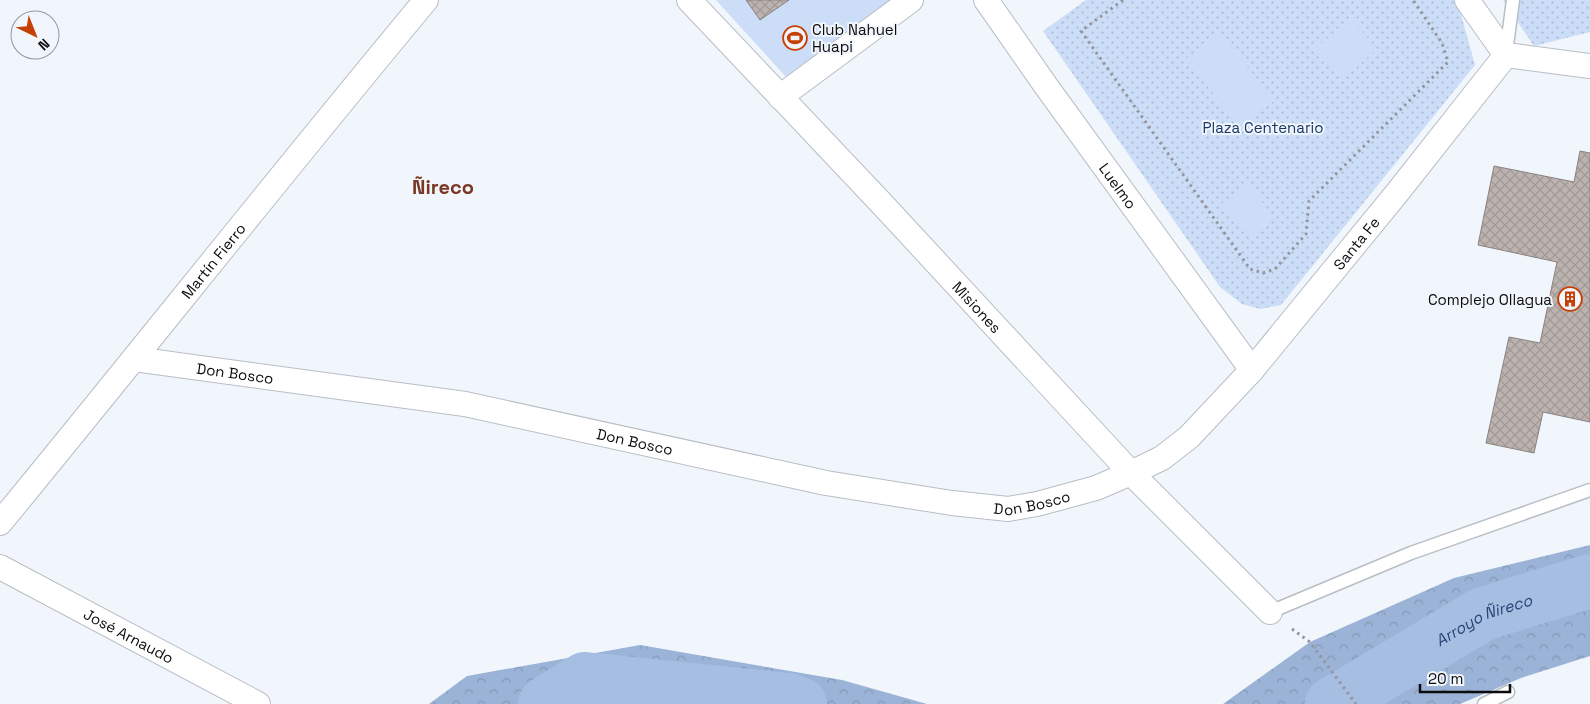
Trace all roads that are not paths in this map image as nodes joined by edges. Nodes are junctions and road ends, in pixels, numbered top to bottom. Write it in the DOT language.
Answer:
graph roads {
  1 [pos="426,0"];
  2 [pos="689,0"];
  3 [pos="911,0"];
  4 [pos="986,0"];
  5 [pos="1467,0"];
  6 [pos="1513,0"];
  7 [pos="1506,55"];
  8 [pos="1590,66"];
  9 [pos="780,96"];
  10 [pos="134,359"];
  11 [pos="1252,370"];
  12 [pos="1131,473"];
  13 [pos="1590,490"];
  14 [pos="0,523"];
  15 [pos="0,567"];
  16 [pos="1270,612"];
  17 [pos="1508,692"];
  18 [pos="258,704"];
  19 [pos="1484,704"];
  1 -- 10 [label="street, Martín Fierro"];
  2 -- 9 [label="street, Misiones"];
  3 -- 9 [label="street"];
  4 -- 11 [label="street, Luelmo"];
  5 -- 7 [label="street"];
  6 -- 7 [label="lane"];
  7 -- 8 [label="street"];
  7 -- 11 [label="street, Santa Fe"];
  9 -- 12 [label="street, Misiones"];
  10 -- 12 [label="street, Don Bosco"];
  10 -- 14 [label="street, Martín Fierro"];
  11 -- 12 [label="street, Santa Fe"];
  12 -- 16 [label="street, Misiones"];
  13 -- 16 [label="lane"];
  15 -- 18 [label="street, José Arnaudo"];
  17 -- 19 [label="lane"];
}
